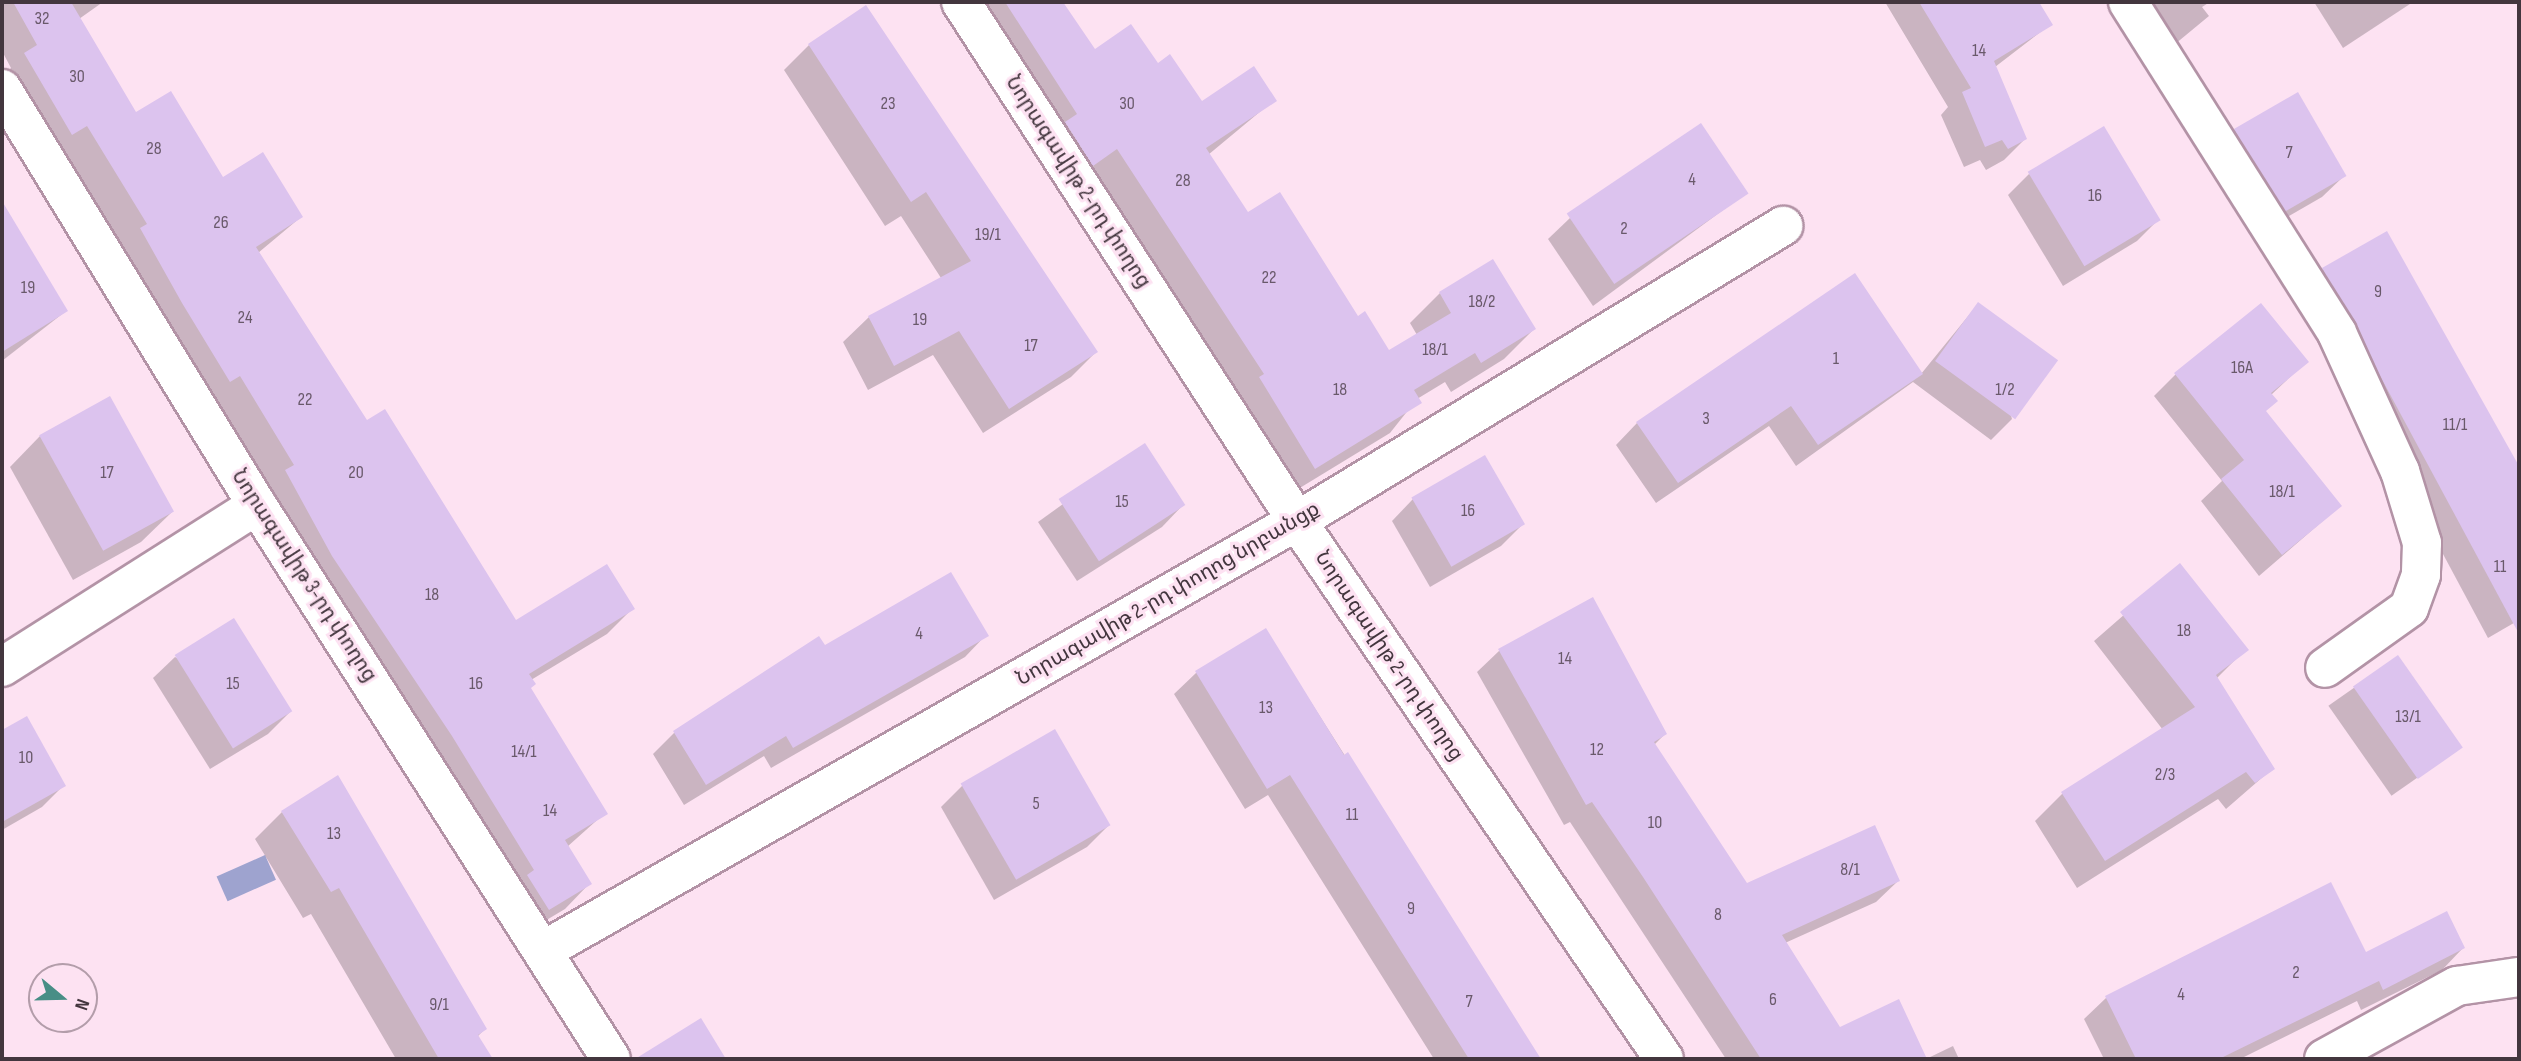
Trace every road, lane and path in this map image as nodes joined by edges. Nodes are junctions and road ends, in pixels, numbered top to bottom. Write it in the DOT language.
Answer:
graph roads {
  1 [pos="961,2"];
  2 [pos="2128,2"];
  3 [pos="2,89"];
  4 [pos="1783,226"];
  5 [pos="257,505"];
  6 [pos="1297,521"];
  7 [pos="2,667"];
  8 [pos="2325,668"];
  9 [pos="546,949"];
  10 [pos="2519,977"];
  11 [pos="611,1059"];
  12 [pos="1664,1059"];
  13 [pos="2324,1059"];
  1 -- 6 [label="street, Նորագավիթ 2-րդ փողոց"];
  2 -- 8 [label="street"];
  3 -- 5 [label="street, Նորագավիթ 3-րդ փողոց"];
  4 -- 6 [label="street, Նորագավիթ 2-րդ փողոց նրբանցք"];
  5 -- 7 [label="street"];
  5 -- 9 [label="street, Նորագավիթ 3-րդ փողոց"];
  6 -- 9 [label="street, Նորագավիթ 2-րդ փողոց նրբանցք"];
  6 -- 12 [label="street, Նորագավիթ 2-րդ փողոց"];
  9 -- 11 [label="street, Նորագավիթ 3-րդ փողոց"];
  10 -- 13 [label="street"];
}
